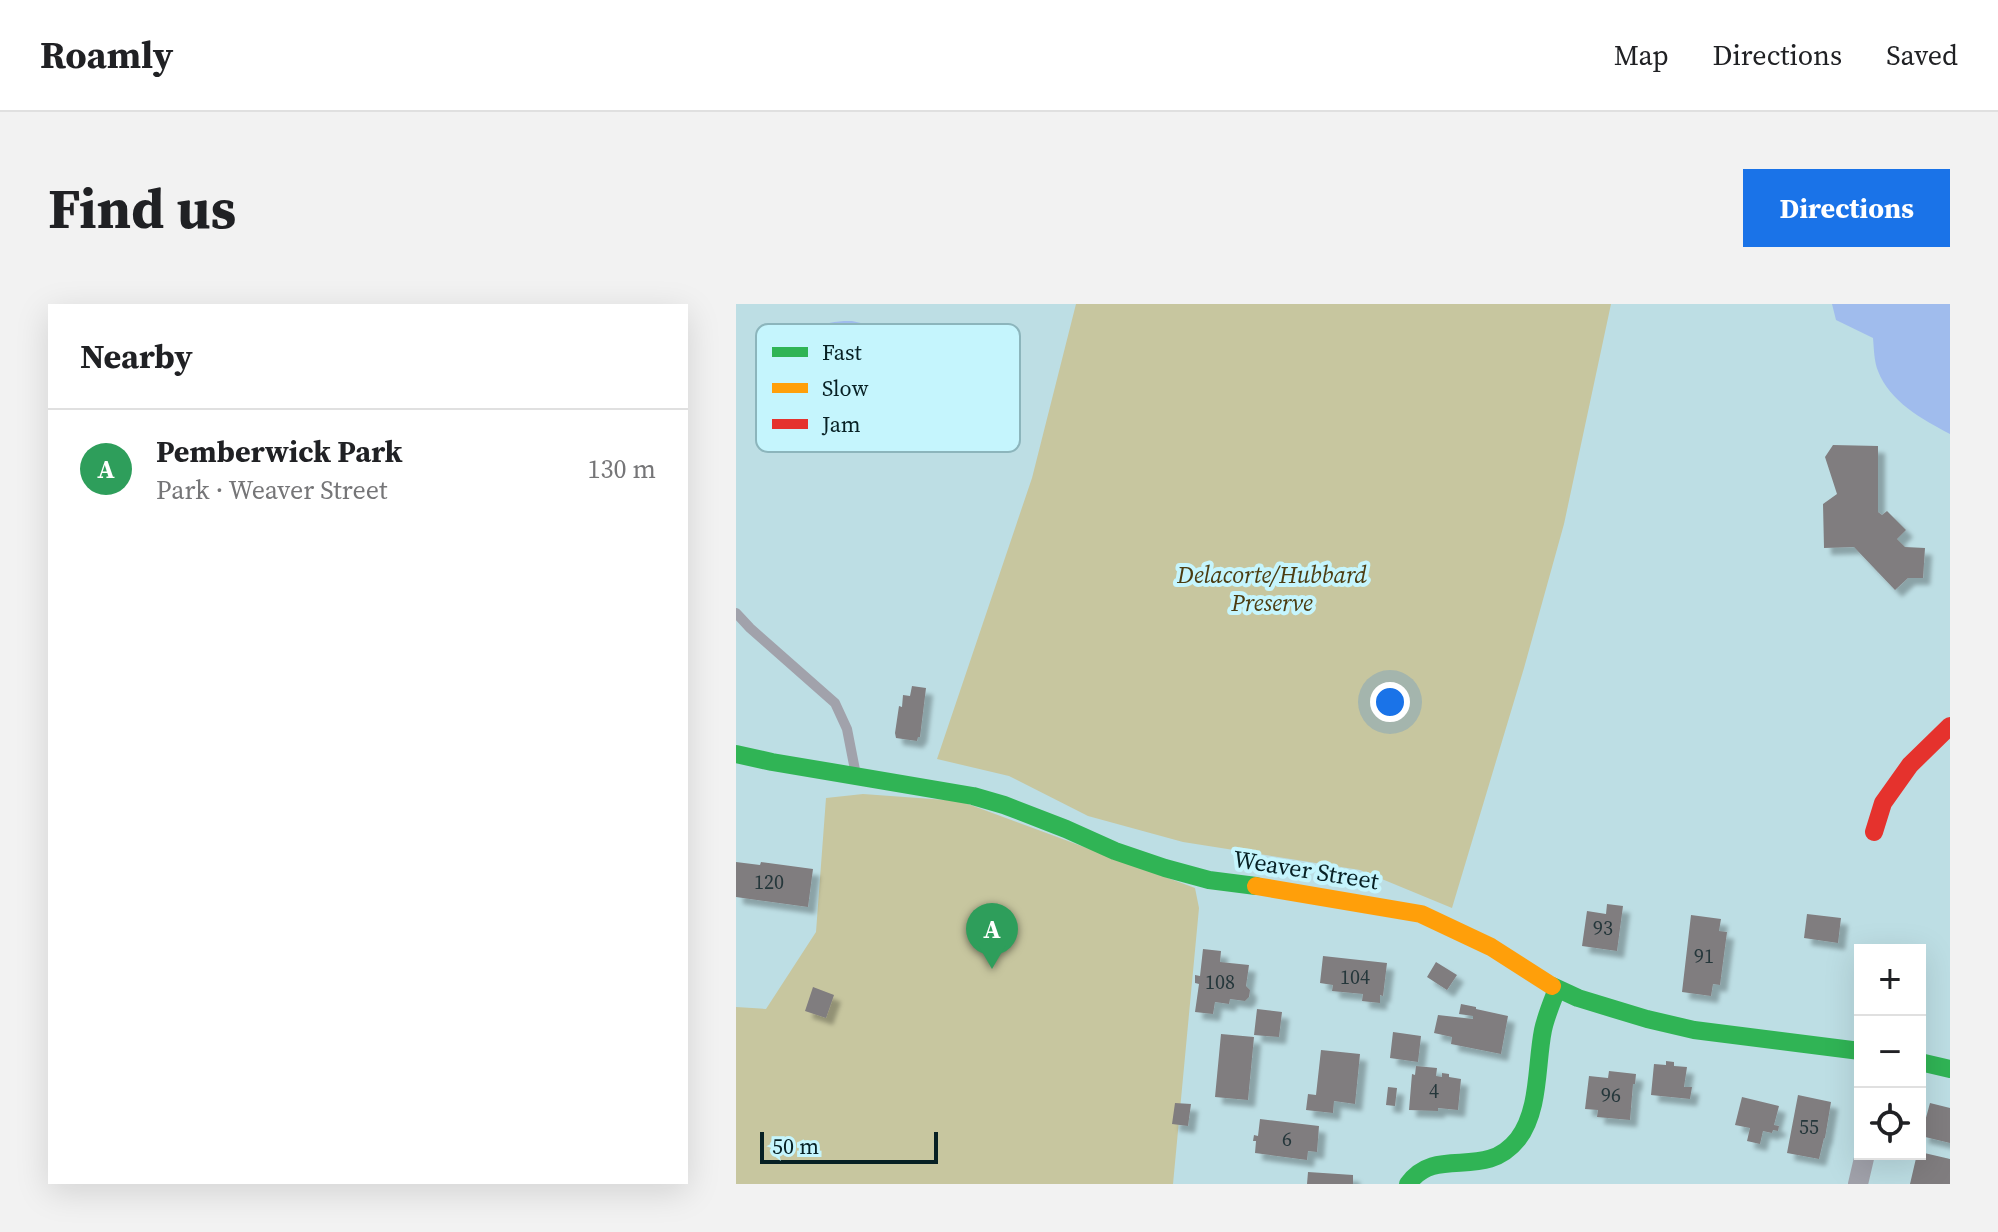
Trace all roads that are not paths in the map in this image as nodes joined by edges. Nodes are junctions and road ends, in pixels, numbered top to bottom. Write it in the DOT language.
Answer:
graph roads {
  1 [pos="736,613"];
  2 [pos="1950,726"];
  3 [pos="736,754"];
  4 [pos="856,777"];
  5 [pos="1874,832"];
  6 [pos="1557,989"];
  7 [pos="1854,1050"];
  8 [pos="1926,1063"];
  9 [pos="1950,1069"];
  10 [pos="1864,1160"];
  11 [pos="1408,1184"];
  12 [pos="1858,1184"];
  1 -- 4 [label="lane"];
  2 -- 5 [label="street"];
  3 -- 4 [label="street, Weaver Street"];
  4 -- 6 [label="street, Weaver Street"];
  6 -- 7 [label="street, Weaver Street"];
  6 -- 11 [label="street"];
  8 -- 9 [label="street"];
  10 -- 12 [label="street"];
}
